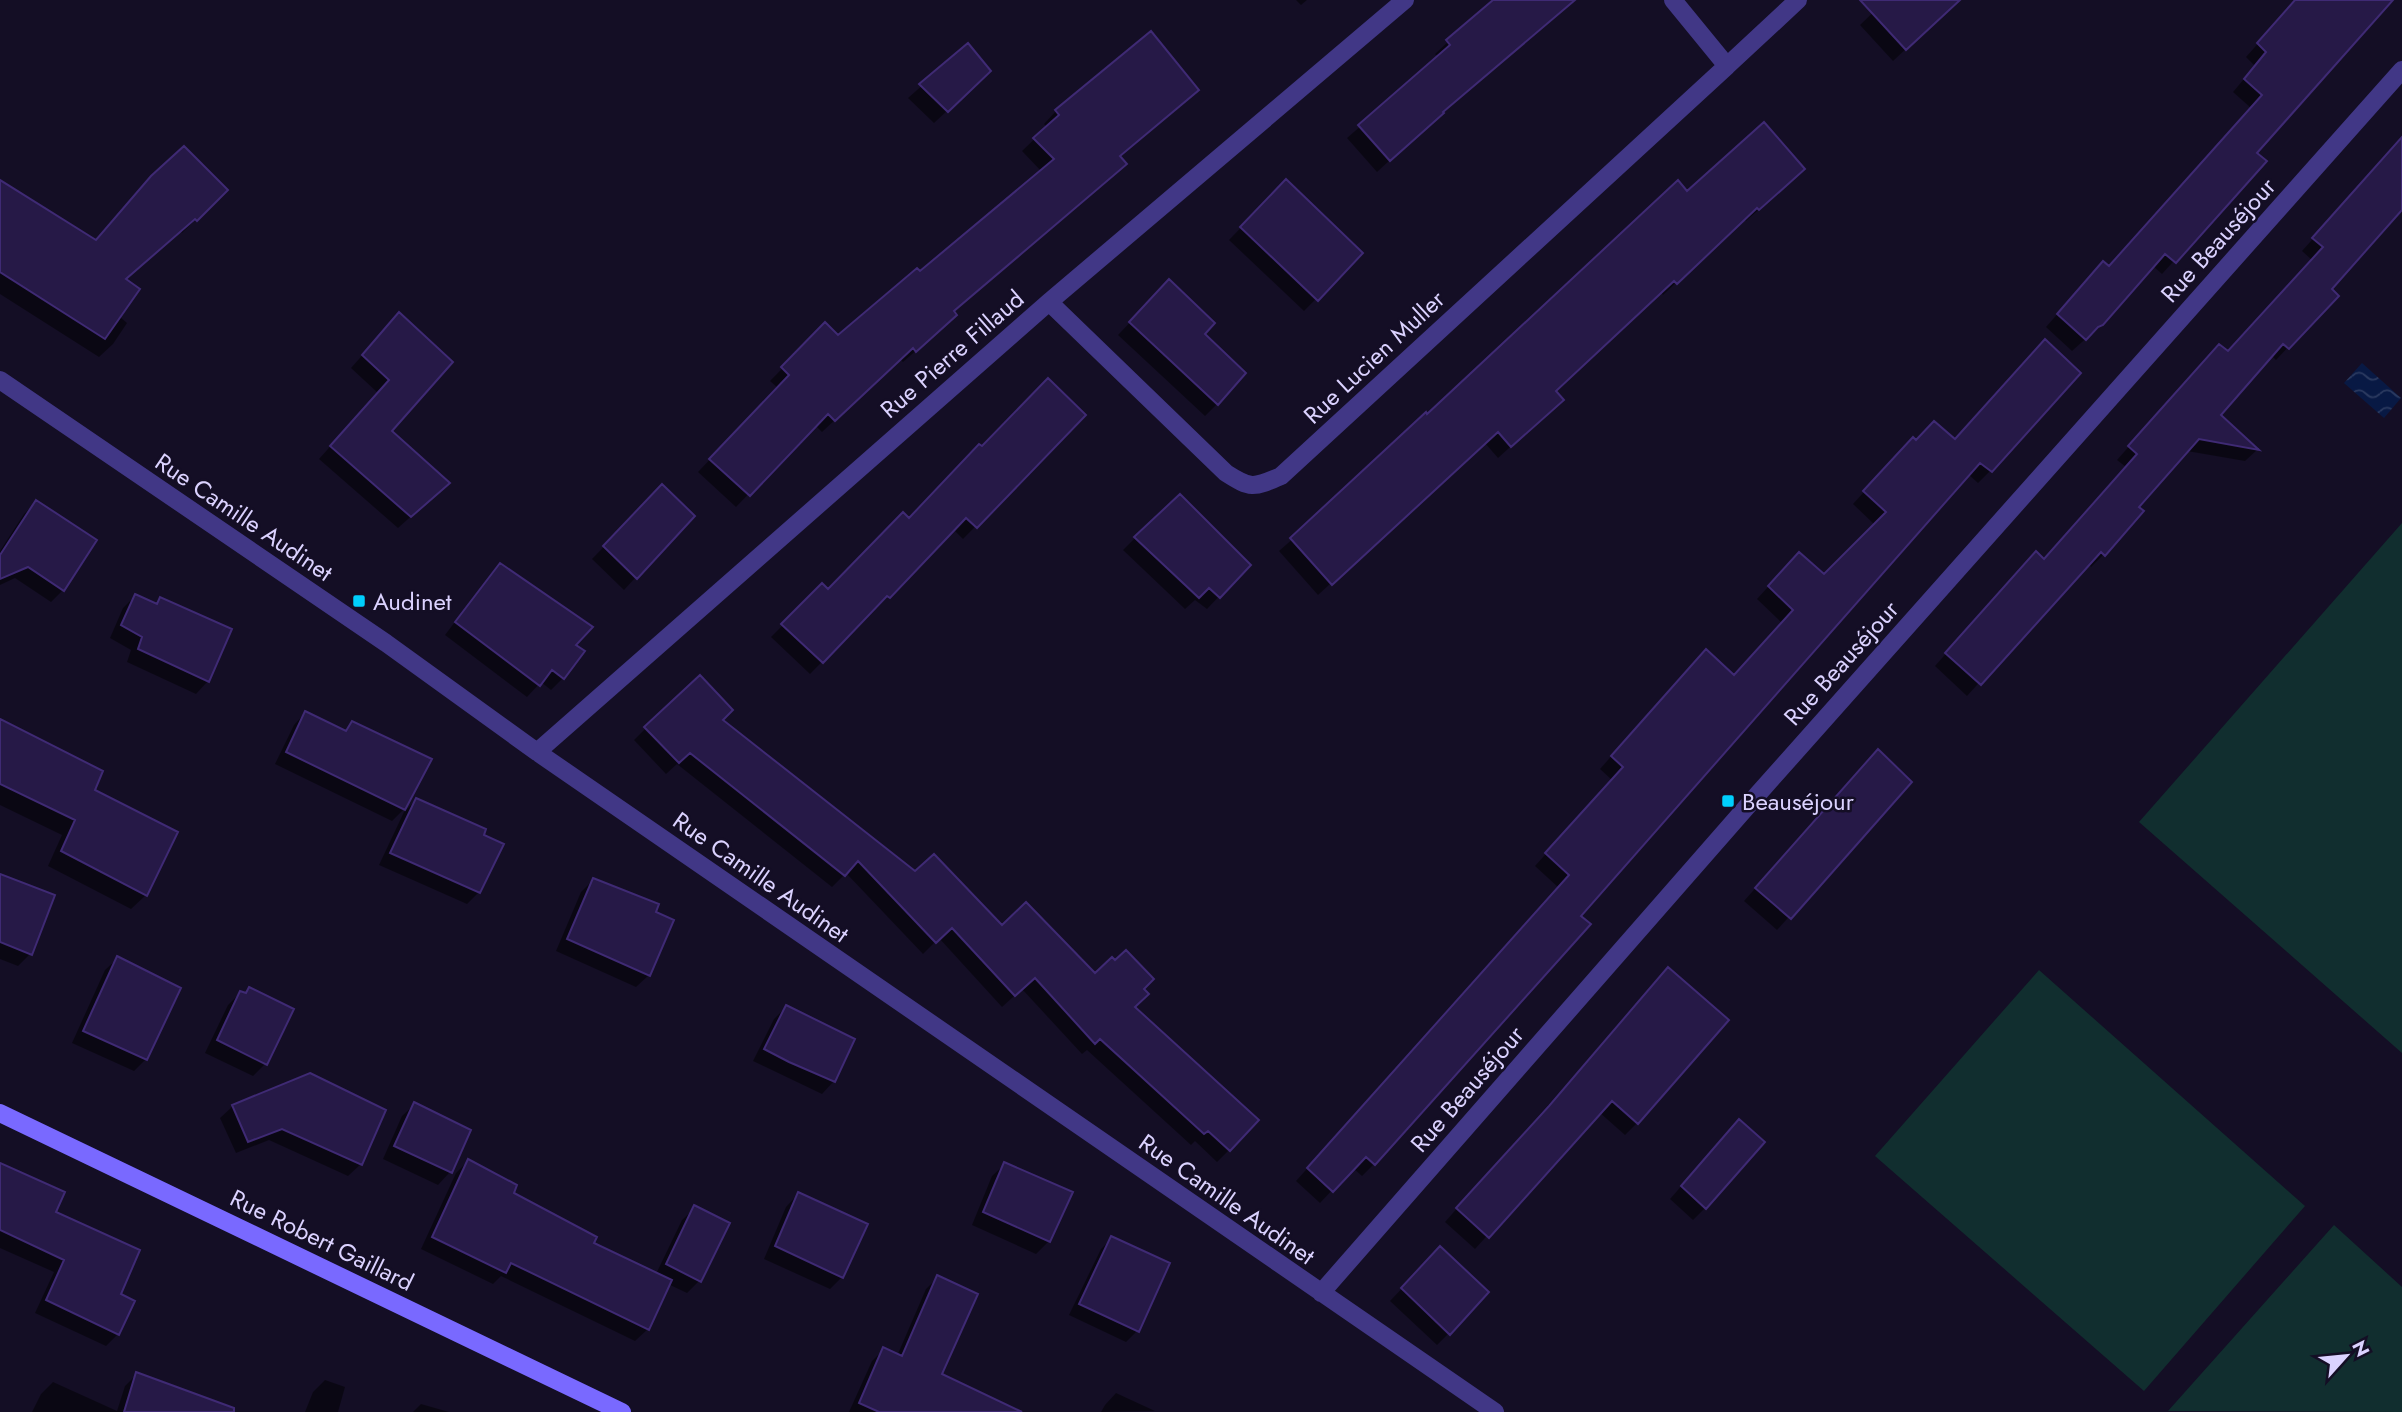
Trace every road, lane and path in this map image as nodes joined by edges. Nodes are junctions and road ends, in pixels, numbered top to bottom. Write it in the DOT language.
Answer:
graph roads {
  1 [pos="1405,0"];
  2 [pos="1674,0"];
  3 [pos="1798,0"];
  4 [pos="1727,66"];
  5 [pos="2402,69"];
  6 [pos="1049,302"];
  7 [pos="0,380"];
  8 [pos="537,752"];
  9 [pos="0,1113"];
  10 [pos="1321,1293"];
  11 [pos="622,1412"];
  12 [pos="1495,1412"];
  1 -- 6 [label="street, Rue Pierre Fillaud"];
  2 -- 4 [label="street"];
  3 -- 4 [label="street, Rue Lucien Muller"];
  4 -- 6 [label="street, Rue Lucien Muller"];
  5 -- 10 [label="street, Rue Beauséjour"];
  6 -- 8 [label="street, Rue Pierre Fillaud"];
  7 -- 8 [label="street, Rue Camille Audinet"];
  8 -- 10 [label="street, Rue Camille Audinet"];
  9 -- 11 [label="street, Rue Robert Gaillard"];
  10 -- 12 [label="street, Rue Camille Audinet"];
}
